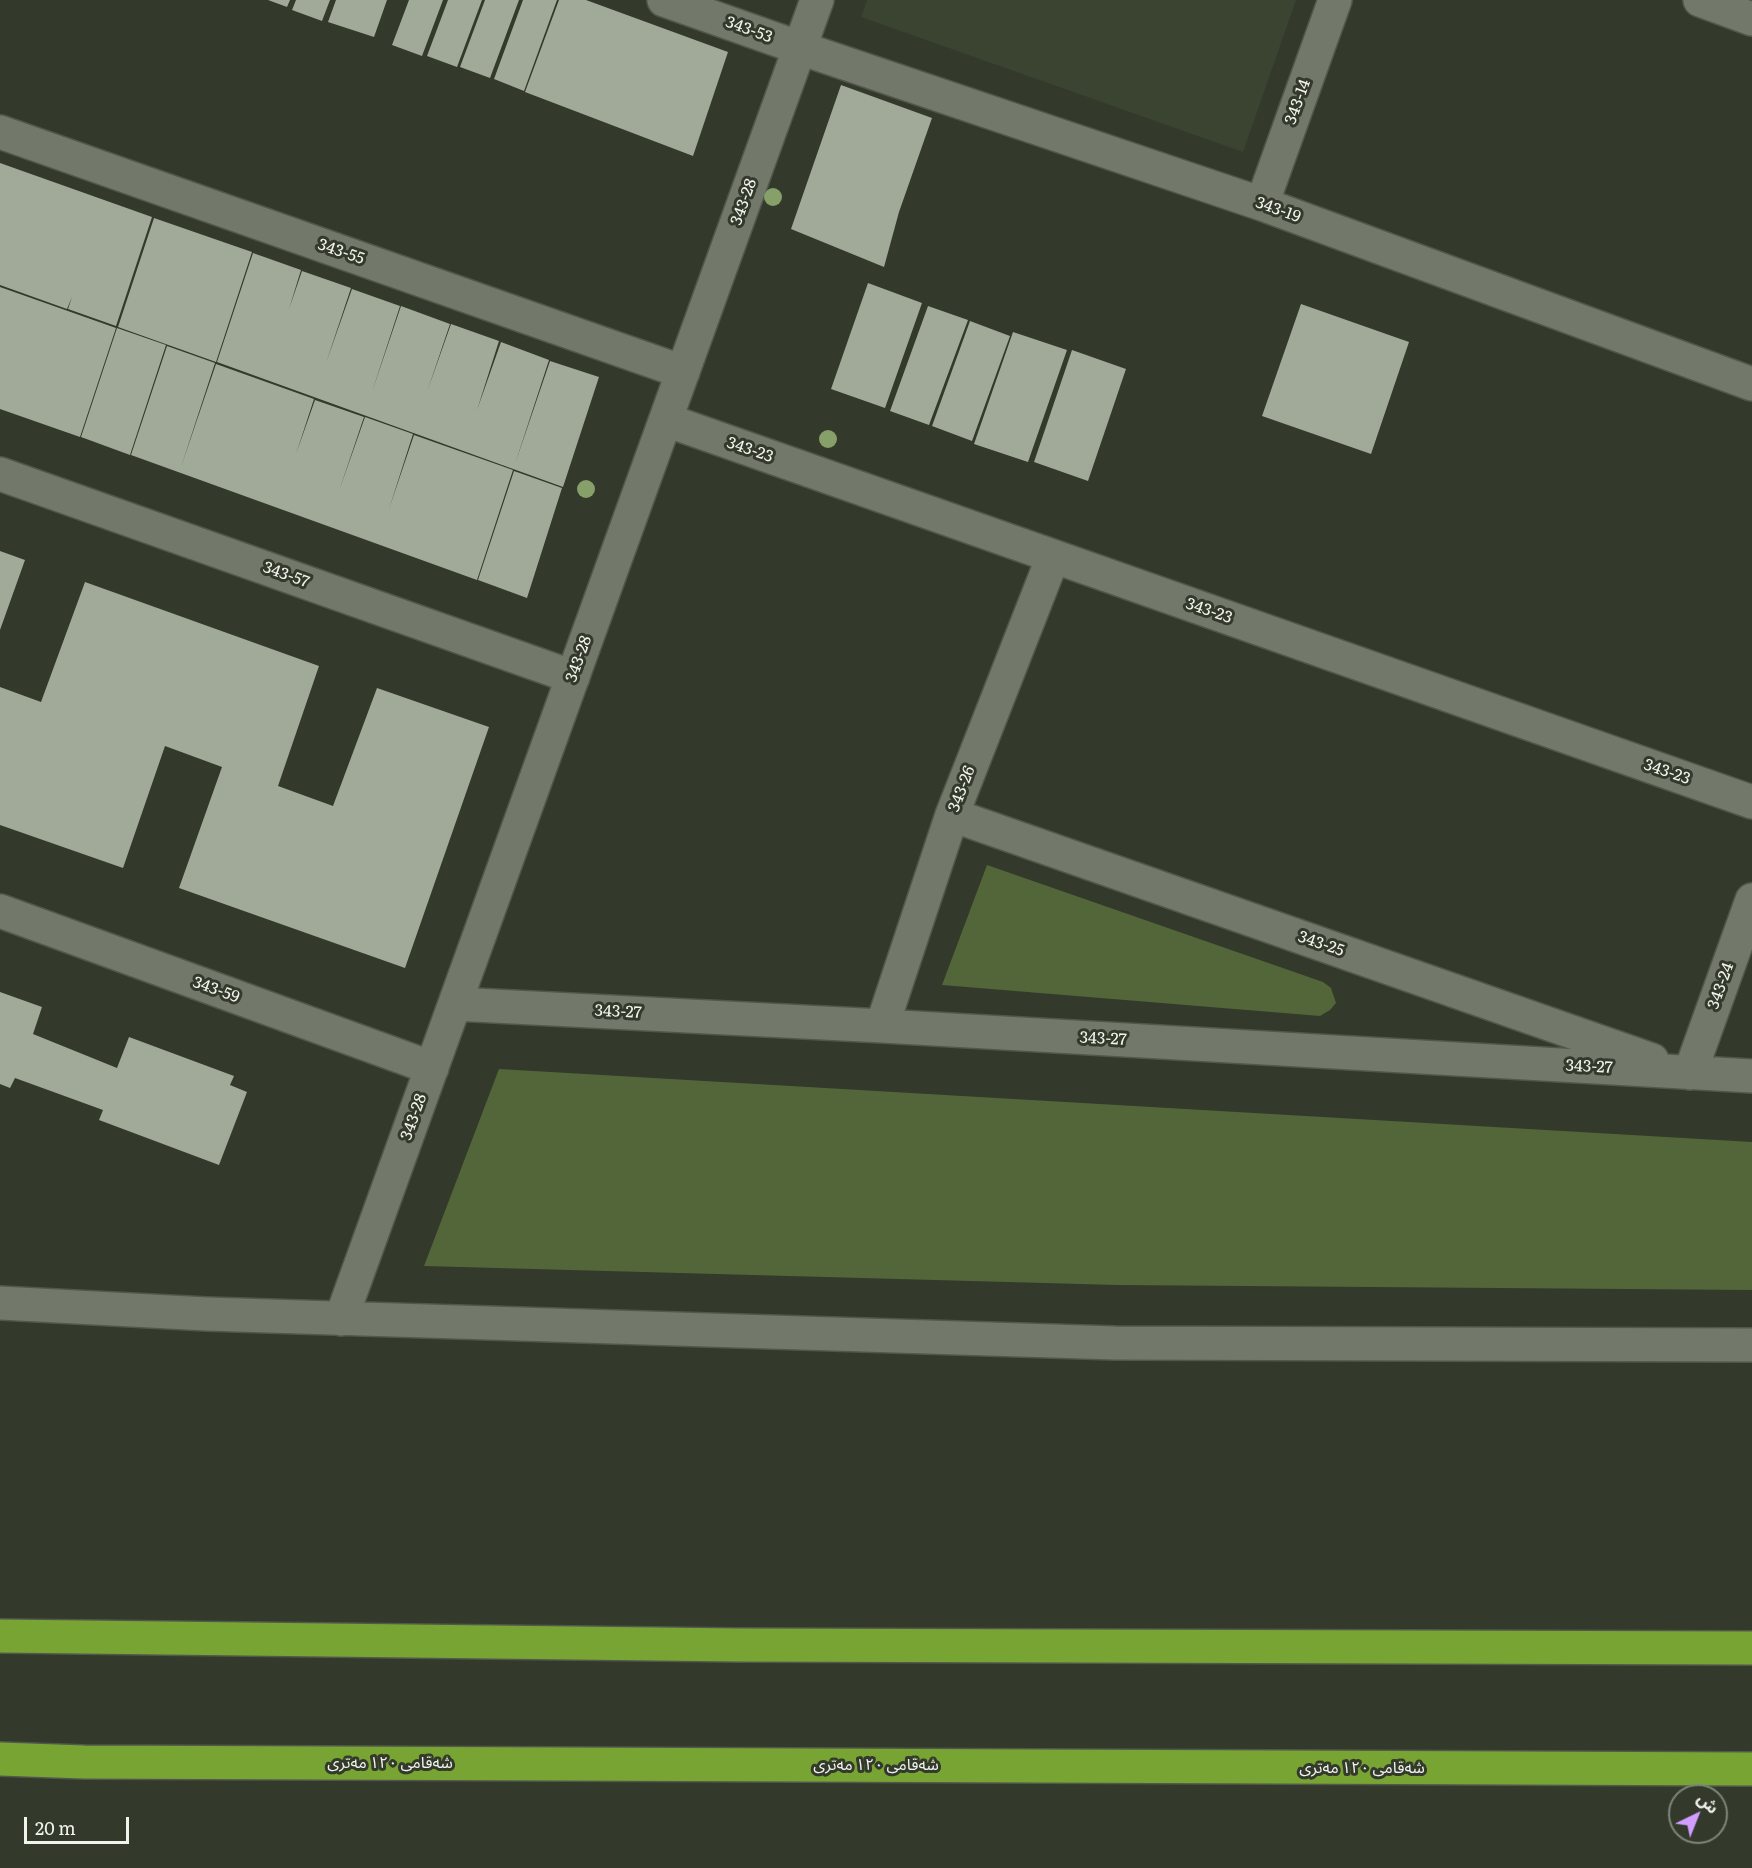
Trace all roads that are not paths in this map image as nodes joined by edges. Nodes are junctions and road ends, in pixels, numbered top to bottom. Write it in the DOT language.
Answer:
graph roads {
  1 [pos="664,0"];
  2 [pos="817,0"];
  3 [pos="1335,0"];
  4 [pos="1707,1"];
  5 [pos="1752,19"];
  6 [pos="800,48"];
  7 [pos="0,132"];
  8 [pos="1262,204"];
  9 [pos="683,372"];
  10 [pos="1752,384"];
  11 [pos="666,420"];
  12 [pos="0,474"];
  13 [pos="1053,557"];
  14 [pos="573,677"];
  15 [pos="1749,792"];
  16 [pos="952,815"];
  17 [pos="1752,900"];
  18 [pos="0,911"];
  19 [pos="455,1004"];
  20 [pos="882,1026"];
  21 [pos="432,1068"];
  22 [pos="1690,1073"];
  23 [pos="1752,1076"];
  24 [pos="0,1303"];
  25 [pos="341,1319"];
  26 [pos="1752,1345"];
  27 [pos="0,1636"];
  28 [pos="1752,1648"];
  29 [pos="0,1759"];
  30 [pos="1752,1769"];
  1 -- 6 [label="street, 343-53"];
  2 -- 6 [label="street, 343-28"];
  3 -- 8 [label="street, 343-14"];
  4 -- 5 [label="street"];
  6 -- 8 [label="street, 343-19"];
  6 -- 9 [label="street, 343-28"];
  7 -- 9 [label="street, 343-55"];
  8 -- 10 [label="street, 343-19"];
  9 -- 11 [label="street, 343-28"];
  11 -- 13 [label="street, 343-23"];
  11 -- 14 [label="street, 343-28"];
  12 -- 14 [label="street, 343-57"];
  13 -- 15 [label="street, 343-23"];
  13 -- 16 [label="street, 343-26"];
  14 -- 19 [label="street, 343-28"];
  16 -- 20 [label="street, 343-26"];
  16 -- 22 [label="street, 343-25"];
  17 -- 22 [label="street, 343-24"];
  18 -- 21 [label="street, 343-59"];
  19 -- 20 [label="street, 343-27"];
  19 -- 21 [label="street, 343-28"];
  20 -- 22 [label="street, 343-27"];
  21 -- 25 [label="street, 343-28"];
  22 -- 23 [label="street, 343-27"];
  24 -- 25 [label="street"];
  25 -- 26 [label="street"];
  27 -- 28 [label="highway"];
  29 -- 30 [label="highway, شەقامی ١٢٠ مەتری"];
}
